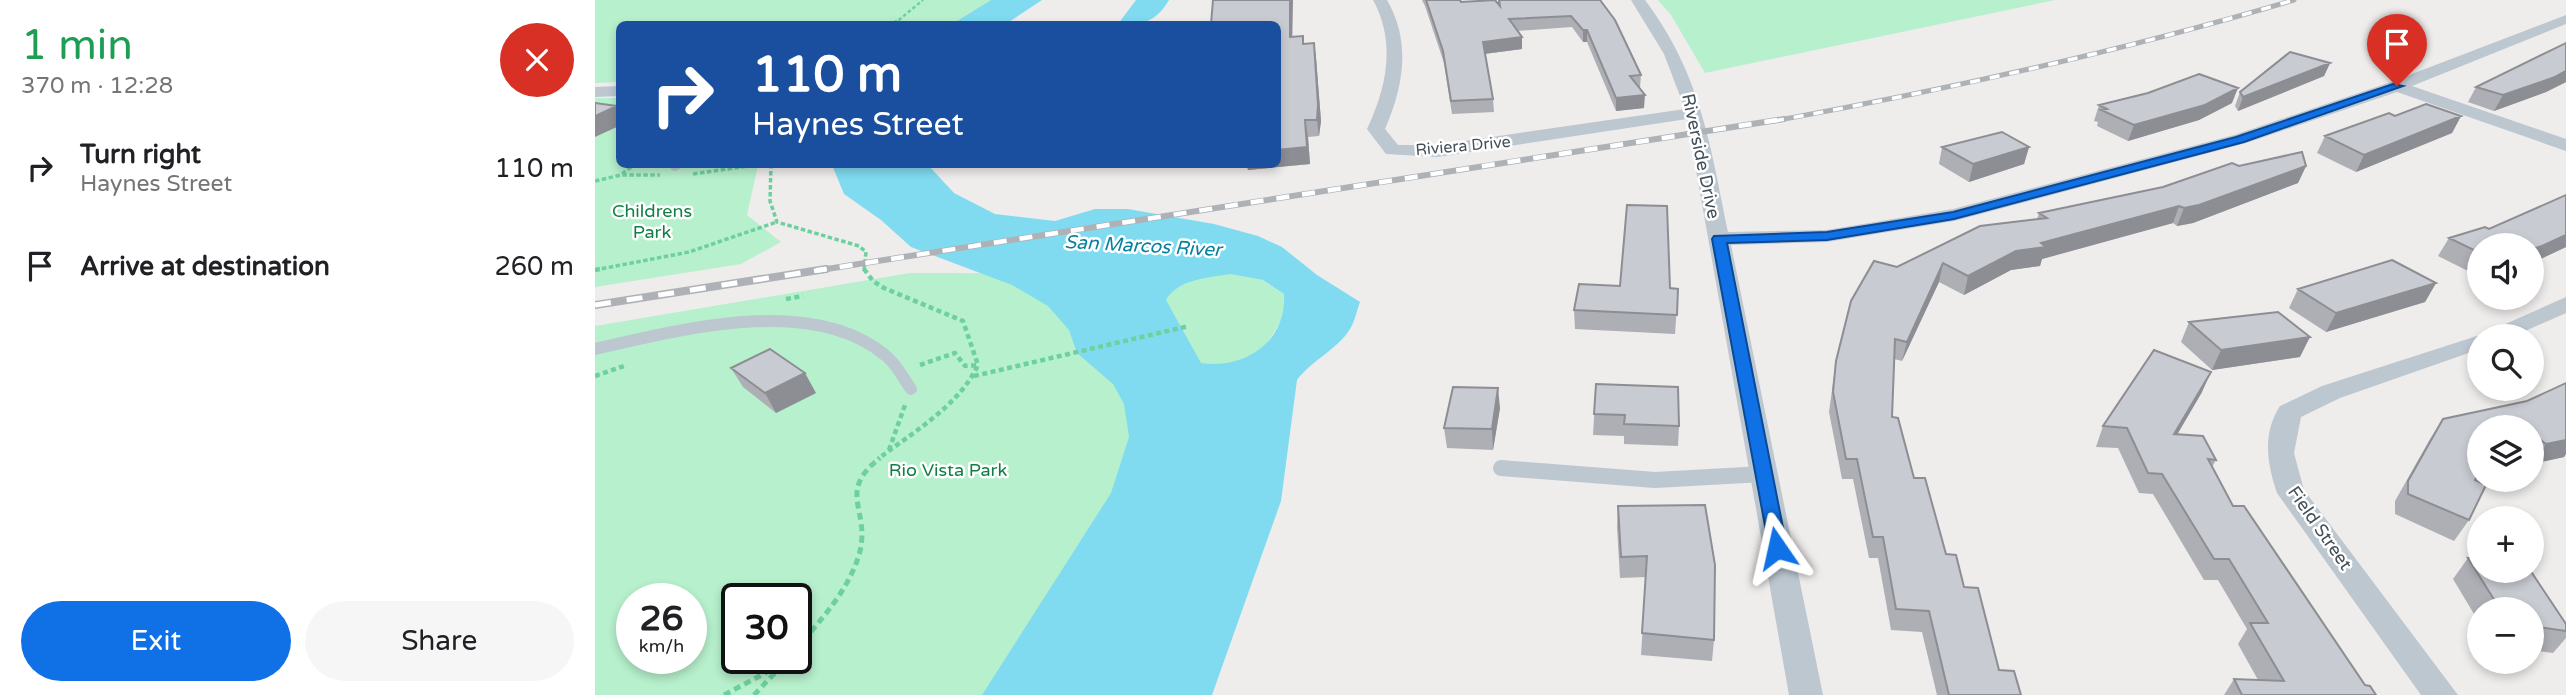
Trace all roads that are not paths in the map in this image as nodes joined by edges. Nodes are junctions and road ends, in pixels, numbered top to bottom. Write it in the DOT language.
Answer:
graph roads {
  1 [pos="1380,0"];
  2 [pos="1638,0"];
  3 [pos="2566,19"];
  4 [pos="2397,86"];
  5 [pos="616,91"];
  6 [pos="595,92"];
  7 [pos="1695,113"];
  8 [pos="2566,145"];
  9 [pos="1719,239"];
  10 [pos="2566,304"];
  11 [pos="2521,324"];
  12 [pos="2467,345"];
  13 [pos="595,349"];
  14 [pos="911,389"];
  15 [pos="1501,468"];
  16 [pos="1763,474"];
  17 [pos="1806,695"];
  18 [pos="2441,695"];
  1 -- 7 [label="street, Riviera Drive"];
  2 -- 7 [label="street, Riverside Drive"];
  3 -- 4 [label="street"];
  4 -- 8 [label="street"];
  4 -- 9 [label="street"];
  5 -- 6 [label="street"];
  7 -- 9 [label="street, Riverside Drive"];
  9 -- 16 [label="street, Riverside Drive"];
  10 -- 11 [label="street"];
  12 -- 18 [label="street, Field Street"];
  13 -- 14 [label="lane"];
  15 -- 16 [label="lane"];
  16 -- 17 [label="street, Riverside Drive"];
}
